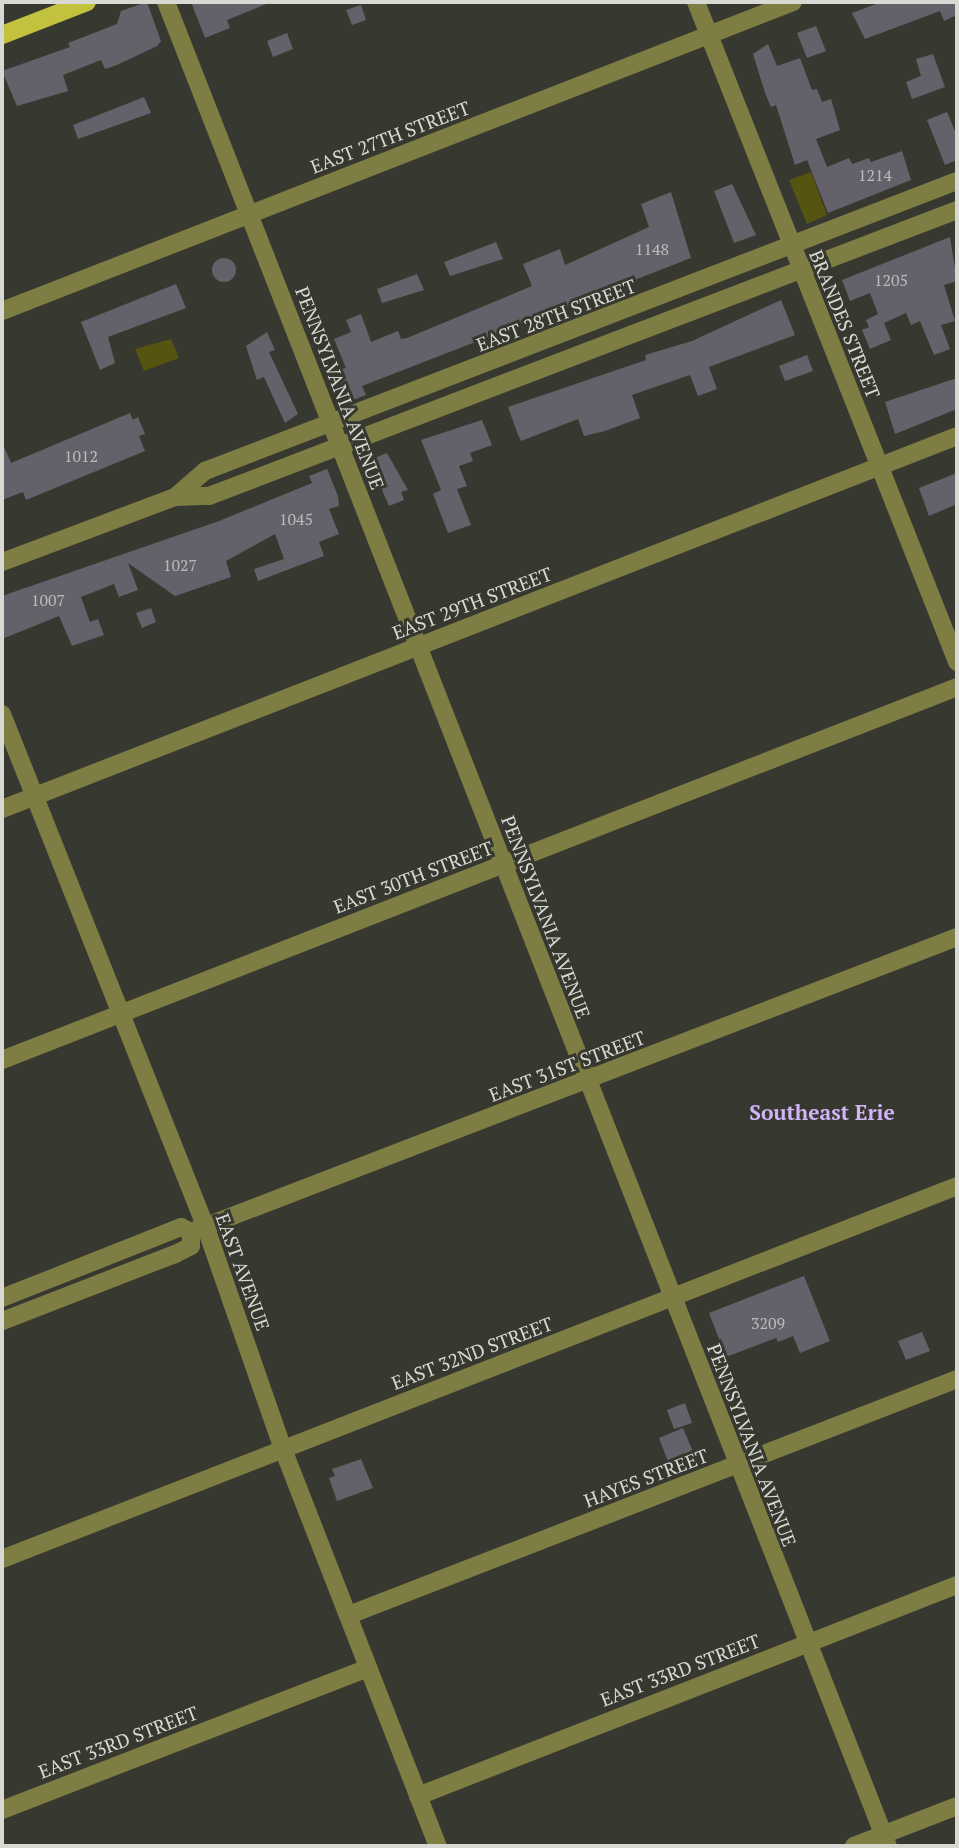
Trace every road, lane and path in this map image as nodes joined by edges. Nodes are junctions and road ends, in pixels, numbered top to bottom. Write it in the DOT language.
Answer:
graph roads {
  1 [pos="87,2"];
  2 [pos="166,2"];
  3 [pos="696,2"];
  4 [pos="793,2"];
  5 [pos="2,35"];
  6 [pos="709,35"];
  7 [pos="957,181"];
  8 [pos="957,210"];
  9 [pos="249,214"];
  10 [pos="791,247"];
  11 [pos="801,271"];
  12 [pos="2,310"];
  13 [pos="331,424"];
  14 [pos="957,436"];
  15 [pos="341,447"];
  16 [pos="879,467"];
  17 [pos="175,497"];
  18 [pos="2,562"];
  19 [pos="418,646"];
  20 [pos="957,662"];
  21 [pos="957,687"];
  22 [pos="2,714"];
  23 [pos="34,797"];
  24 [pos="2,809"];
  25 [pos="504,864"];
  26 [pos="957,937"];
  27 [pos="118,1015"];
  28 [pos="2,1060"];
  29 [pos="586,1081"];
  30 [pos="957,1186"];
  31 [pos="198,1230"];
  32 [pos="672,1297"];
  33 [pos="2,1298"];
  34 [pos="2,1321"];
  35 [pos="957,1379"];
  36 [pos="283,1449"];
  37 [pos="738,1465"];
  38 [pos="2,1559"];
  39 [pos="957,1585"];
  40 [pos="349,1615"];
  41 [pos="807,1643"];
  42 [pos="368,1668"];
  43 [pos="418,1796"];
  44 [pos="957,1806"];
  45 [pos="2,1810"];
  46 [pos="886,1841"];
  47 [pos="438,1846"];
  48 [pos="854,1846"];
  1 -- 5 [label="main road"];
  2 -- 9 [label="street, PENNSYLVANIA AVENUE"];
  3 -- 6 [label="street, BRANDES STREET"];
  4 -- 6 [label="street, EAST 27TH STREET"];
  6 -- 9 [label="street, EAST 27TH STREET"];
  6 -- 10 [label="street, BRANDES STREET"];
  7 -- 10 [label="street, EAST 28TH STREET"];
  8 -- 11 [label="street, EAST 28TH STREET"];
  9 -- 12 [label="street, EAST 27TH STREET"];
  9 -- 13 [label="street, PENNSYLVANIA AVENUE"];
  10 -- 11 [label="street, BRANDES STREET"];
  10 -- 13 [label="street, EAST 28TH STREET"];
  11 -- 15 [label="street, EAST 28TH STREET"];
  11 -- 16 [label="street, BRANDES STREET"];
  13 -- 15 [label="street, PENNSYLVANIA AVENUE"];
  13 -- 17 [label="street, EAST 28TH STREET"];
  14 -- 16 [label="street, EAST 29TH STREET"];
  15 -- 17 [label="street, EAST 28TH STREET"];
  15 -- 19 [label="street, PENNSYLVANIA AVENUE"];
  16 -- 19 [label="street, EAST 29TH STREET"];
  16 -- 20 [label="street, BRANDES STREET"];
  17 -- 18 [label="street, EAST 28TH STREET"];
  19 -- 23 [label="street, EAST 29TH STREET"];
  19 -- 25 [label="street, PENNSYLVANIA AVENUE"];
  21 -- 25 [label="street, EAST 30TH STREET"];
  22 -- 23 [label="street, EAST AVENUE"];
  23 -- 24 [label="street, EAST 29TH STREET"];
  23 -- 27 [label="street, EAST AVENUE"];
  25 -- 27 [label="street, EAST 30TH STREET"];
  25 -- 29 [label="street, PENNSYLVANIA AVENUE"];
  26 -- 29 [label="street, EAST 31ST STREET"];
  27 -- 28 [label="street, EAST 30TH STREET"];
  27 -- 31 [label="street, EAST AVENUE"];
  29 -- 31 [label="street, EAST 31ST STREET"];
  29 -- 32 [label="street, PENNSYLVANIA AVENUE"];
  30 -- 32 [label="street, EAST 32ND STREET"];
  31 -- 33 [label="street, EAST 31ST STREET"];
  31 -- 34 [label="street, EAST 31ST STREET"];
  31 -- 36 [label="street, EAST AVENUE"];
  32 -- 36 [label="street, EAST 32ND STREET"];
  32 -- 37 [label="street, PENNSYLVANIA AVENUE"];
  35 -- 37 [label="street, HAYES STREET"];
  36 -- 38 [label="street, EAST 32ND STREET"];
  36 -- 40 [label="street, EAST AVENUE"];
  37 -- 40 [label="street, HAYES STREET"];
  37 -- 41 [label="street, PENNSYLVANIA AVENUE"];
  39 -- 41 [label="street, EAST 33RD STREET"];
  40 -- 42 [label="street, EAST AVENUE"];
  41 -- 43 [label="street, EAST 33RD STREET"];
  41 -- 46 [label="street, PENNSYLVANIA AVENUE"];
  42 -- 43 [label="street, EAST AVENUE"];
  42 -- 45 [label="street, EAST 33RD STREET"];
  43 -- 47 [label="street, EAST AVENUE"];
  44 -- 46 [label="street"];
  46 -- 48 [label="street"];
}
